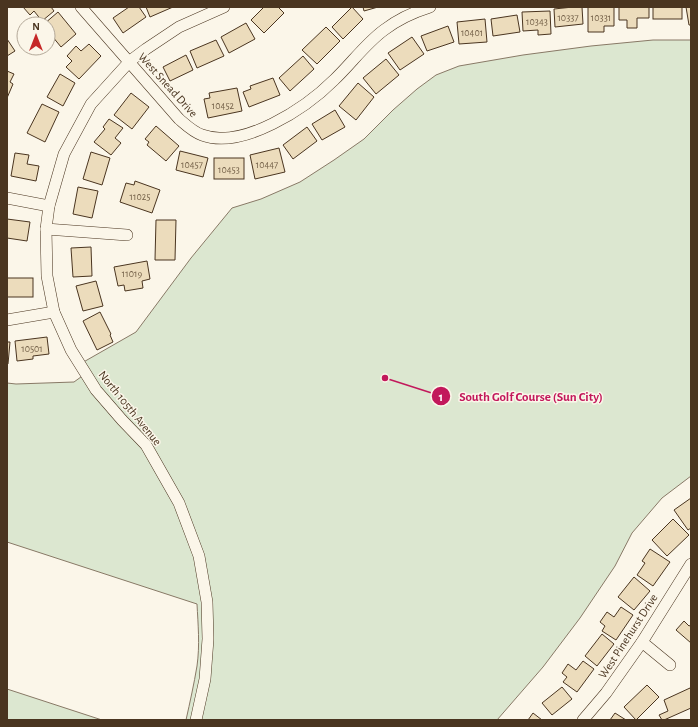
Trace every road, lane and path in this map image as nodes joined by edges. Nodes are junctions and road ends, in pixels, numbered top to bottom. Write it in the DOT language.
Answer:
graph roads {
  1 [pos="81,7"];
  2 [pos="224,7"];
  3 [pos="430,7"];
  4 [pos="130,61"];
  5 [pos="7,198"];
  6 [pos="49,206"];
  7 [pos="46,230"];
  8 [pos="127,235"];
  9 [pos="54,312"];
  10 [pos="7,320"];
  11 [pos="691,564"];
  12 [pos="642,642"];
  13 [pos="670,665"];
  14 [pos="196,720"];
  15 [pos="582,720"];
  1 -- 4 [label="street, West Snead Drive"];
  2 -- 4 [label="street, North 105th Avenue"];
  3 -- 4 [label="street, West Snead Drive"];
  4 -- 6 [label="street, North 105th Avenue"];
  5 -- 6 [label="street"];
  6 -- 7 [label="street, North 105th Avenue"];
  7 -- 8 [label="street"];
  7 -- 9 [label="street, North 105th Avenue"];
  9 -- 10 [label="street"];
  9 -- 14 [label="street, North 105th Avenue"];
  11 -- 12 [label="street, West Pinehurst Drive"];
  12 -- 13 [label="street"];
  12 -- 15 [label="street, West Pinehurst Drive"];
}
